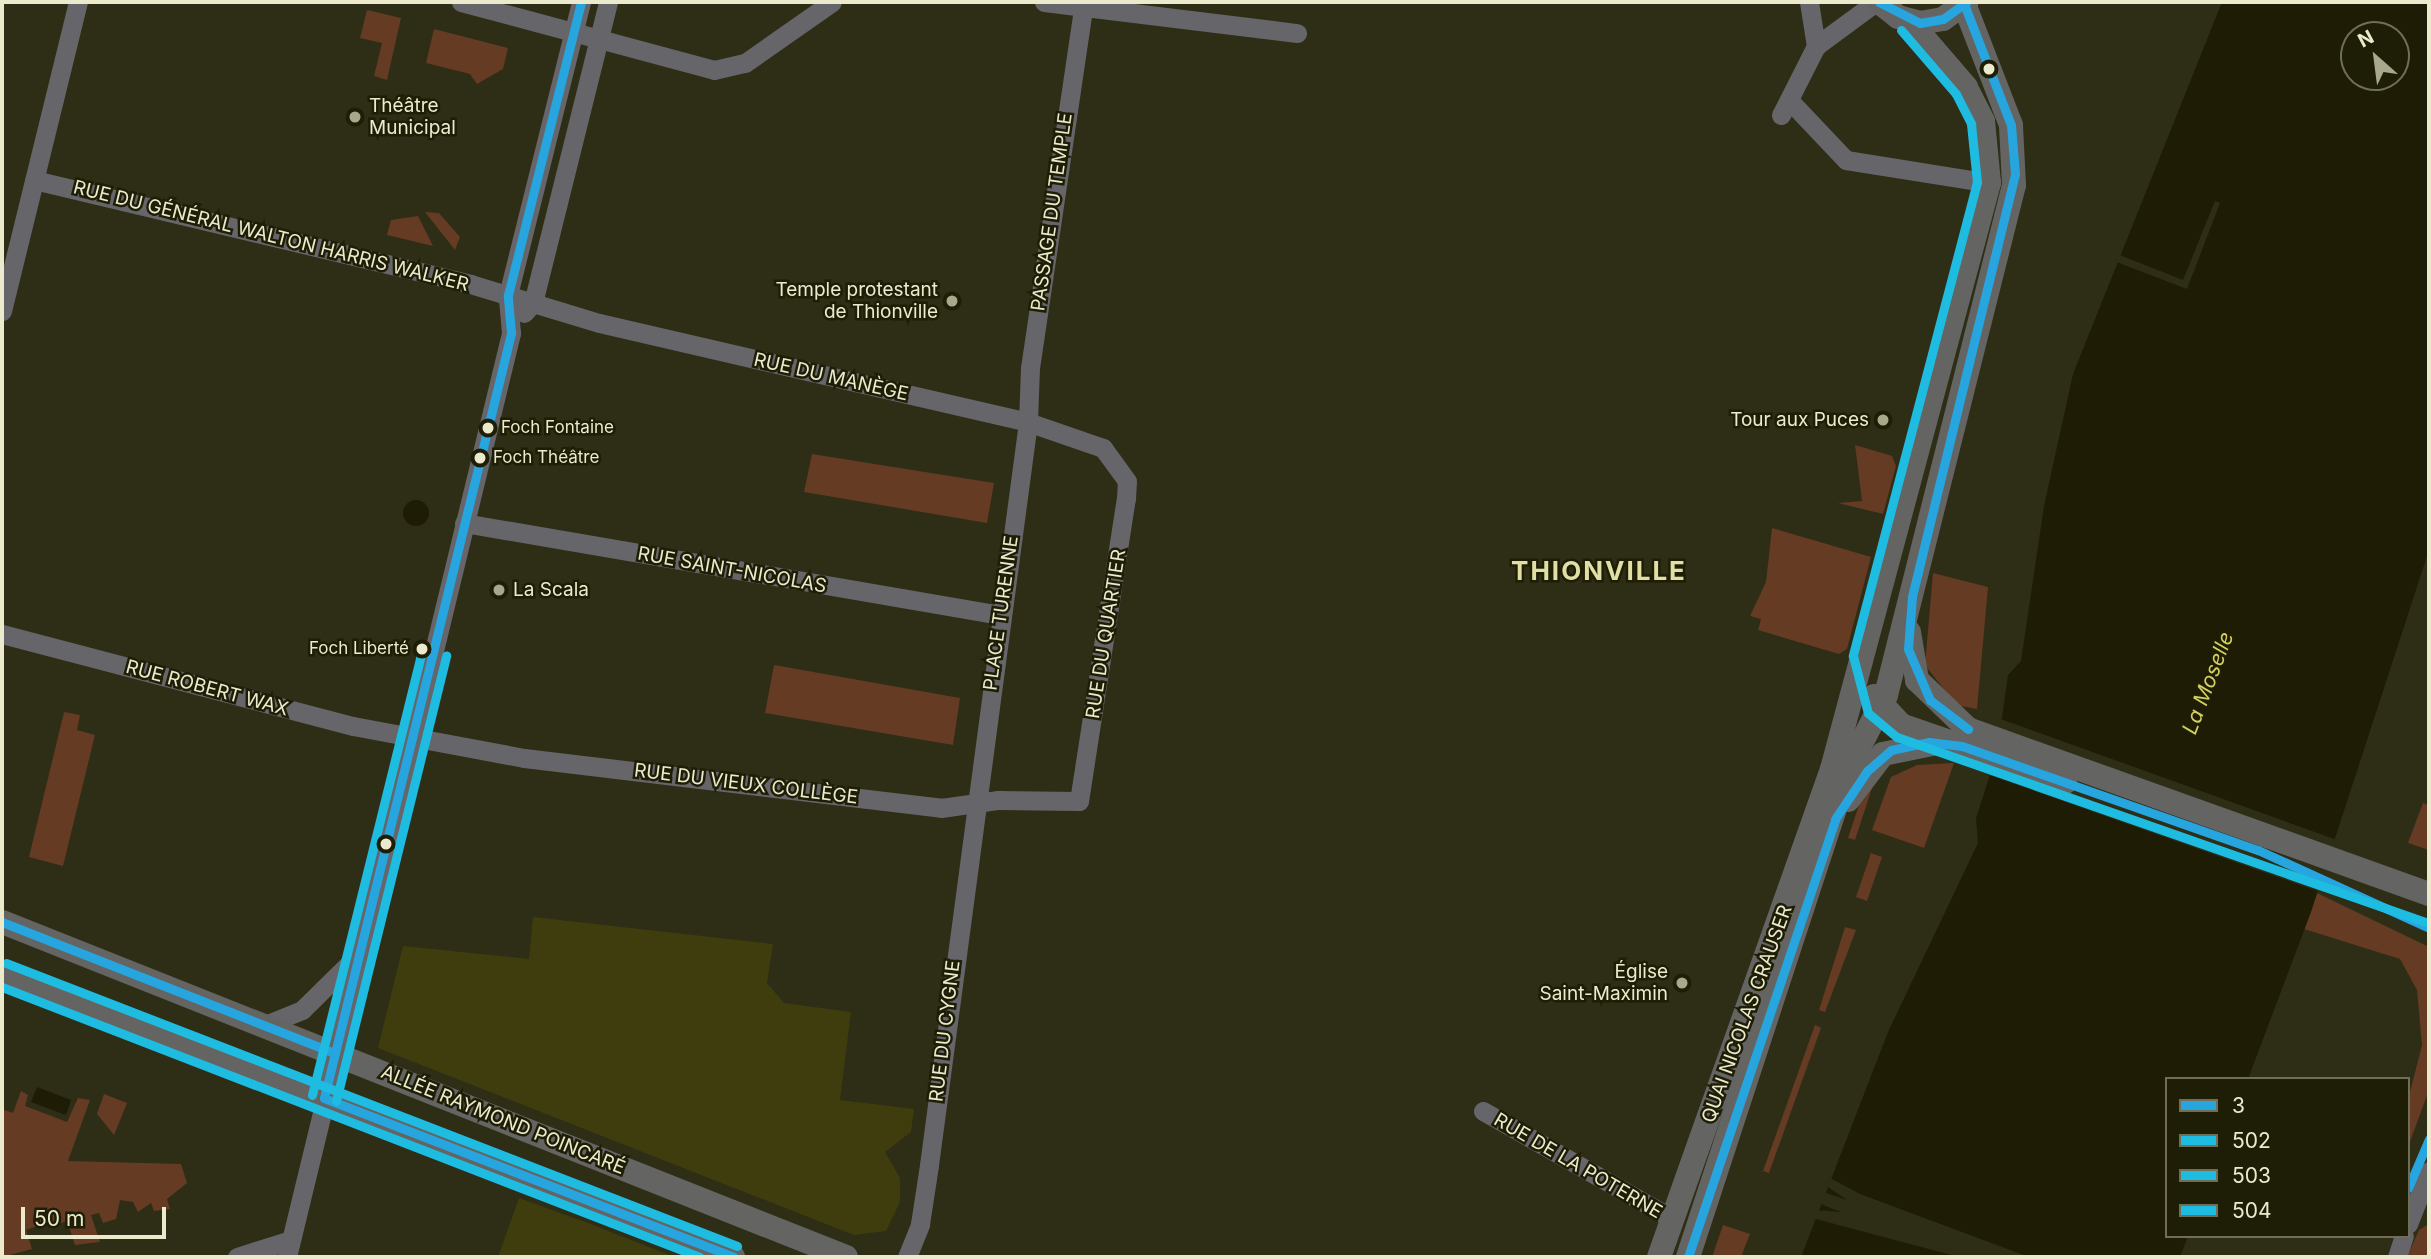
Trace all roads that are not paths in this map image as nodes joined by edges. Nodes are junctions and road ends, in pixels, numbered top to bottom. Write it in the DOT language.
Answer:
graph roads {
  1 [pos="78,2"];
  2 [pos="461,2"];
  3 [pos="581,2"];
  4 [pos="608,2"];
  5 [pos="832,2"];
  6 [pos="1044,2"];
  7 [pos="1809,2"];
  8 [pos="1878,2"];
  9 [pos="1965,3"];
  10 [pos="1084,5"];
  11 [pos="1910,22"];
  12 [pos="574,30"];
  13 [pos="1297,33"];
  14 [pos="596,42"];
  15 [pos="1816,46"];
  16 [pos="34,180"];
  17 [pos="1989,183"];
  18 [pos="508,295"];
  19 [pos="533,303"];
  20 [pos="2,311"];
  21 [pos="512,327"];
  22 [pos="1028,422"];
  23 [pos="1120,468"];
  24 [pos="464,523"];
  25 [pos="1912,597"];
  26 [pos="1001,615"];
  27 [pos="2,634"];
  28 [pos="1865,657"];
  29 [pos="1885,708"];
  30 [pos="1965,738"];
  31 [pos="414,739"];
  32 [pos="1079,801"];
  33 [pos="974,803"];
  34 [pos="1835,819"];
  35 [pos="2428,897"];
  36 [pos="2,922"];
  37 [pos="358,955"];
  38 [pos="2,974"];
  39 [pos="265,1025"];
  40 [pos="335,1053"];
  41 [pos="324,1098"];
  42 [pos="1483,1111"];
  43 [pos="2429,1171"];
  44 [pos="2429,1217"];
  45 [pos="1673,1219"];
  46 [pos="2410,1220"];
  47 [pos="2410,1224"];
  48 [pos="2403,1238"];
  49 [pos="287,1249"];
  50 [pos="237,1257"];
  51 [pos="733,1257"];
  52 [pos="846,1257"];
  53 [pos="907,1257"];
  54 [pos="1659,1257"];
  55 [pos="1688,1257"];
  56 [pos="2397,1257"];
  1 -- 16 [label="street"];
  2 -- 12 [label="street"];
  3 -- 12 [label="street"];
  4 -- 14 [label="street"];
  5 -- 14 [label="street"];
  6 -- 10 [label="street"];
  7 -- 15 [label="street"];
  8 -- 11 [label="main road"];
  8 -- 15 [label="street"];
  9 -- 11 [label="main road"];
  9 -- 25 [label="main road"];
  10 -- 13 [label="street"];
  10 -- 22 [label="street, PASSAGE DU TEMPLE"];
  11 -- 17 [label="main road"];
  12 -- 14 [label="street"];
  12 -- 18 [label="street"];
  14 -- 19 [label="street"];
  15 -- 17 [label="street"];
  16 -- 18 [label="street, RUE DU GÉNÉRAL WALTON HARRIS WALKER"];
  16 -- 20 [label="street"];
  17 -- 28 [label="main road, QUAI NICOLAS CRAUSER"];
  18 -- 19 [label="street, RUE DU GÉNÉRAL WALTON HARRIS WALKER"];
  18 -- 21 [label="street"];
  19 -- 21 [label="street"];
  19 -- 22 [label="street, RUE DU MANÈGE"];
  21 -- 24 [label="street"];
  22 -- 23 [label="street, RUE DU MANÈGE"];
  22 -- 26 [label="street, PLACE TURENNE"];
  23 -- 32 [label="street, RUE DU QUARTIER"];
  24 -- 26 [label="street, RUE SAINT-NICOLAS"];
  24 -- 31 [label="street"];
  25 -- 29 [label="main road"];
  25 -- 30 [label="main road"];
  26 -- 33 [label="street, PLACE TURENNE"];
  27 -- 31 [label="street, RUE ROBERT WAX"];
  28 -- 29 [label="main road"];
  28 -- 45 [label="main road, QUAI NICOLAS CRAUSER"];
  29 -- 30 [label="main road"];
  29 -- 34 [label="main road"];
  30 -- 34 [label="main road"];
  30 -- 35 [label="main road"];
  31 -- 33 [label="street, RUE DU VIEUX COLLÈGE"];
  31 -- 37 [label="street"];
  32 -- 33 [label="street, RUE DU VIEUX COLLÈGE"];
  33 -- 53 [label="street, RUE DU CYGNE"];
  34 -- 55 [label="main road, QUAI NICOLAS CRAUSER"];
  36 -- 39 [label="main road, ALLÉE RAYMOND POINCARÉ"];
  37 -- 39 [label="street"];
  37 -- 40 [label="street"];
  38 -- 41 [label="main road"];
  39 -- 40 [label="main road, ALLÉE RAYMOND POINCARÉ"];
  40 -- 41 [label="street"];
  40 -- 52 [label="main road, ALLÉE RAYMOND POINCARÉ"];
  41 -- 49 [label="street"];
  41 -- 51 [label="main road"];
  42 -- 45 [label="street, RUE DE LA POTERNE"];
  43 -- 46 [label="street"];
  44 -- 47 [label="street"];
  45 -- 54 [label="main road, QUAI NICOLAS CRAUSER"];
  48 -- 56 [label="street"];
  49 -- 50 [label="street"];
}
